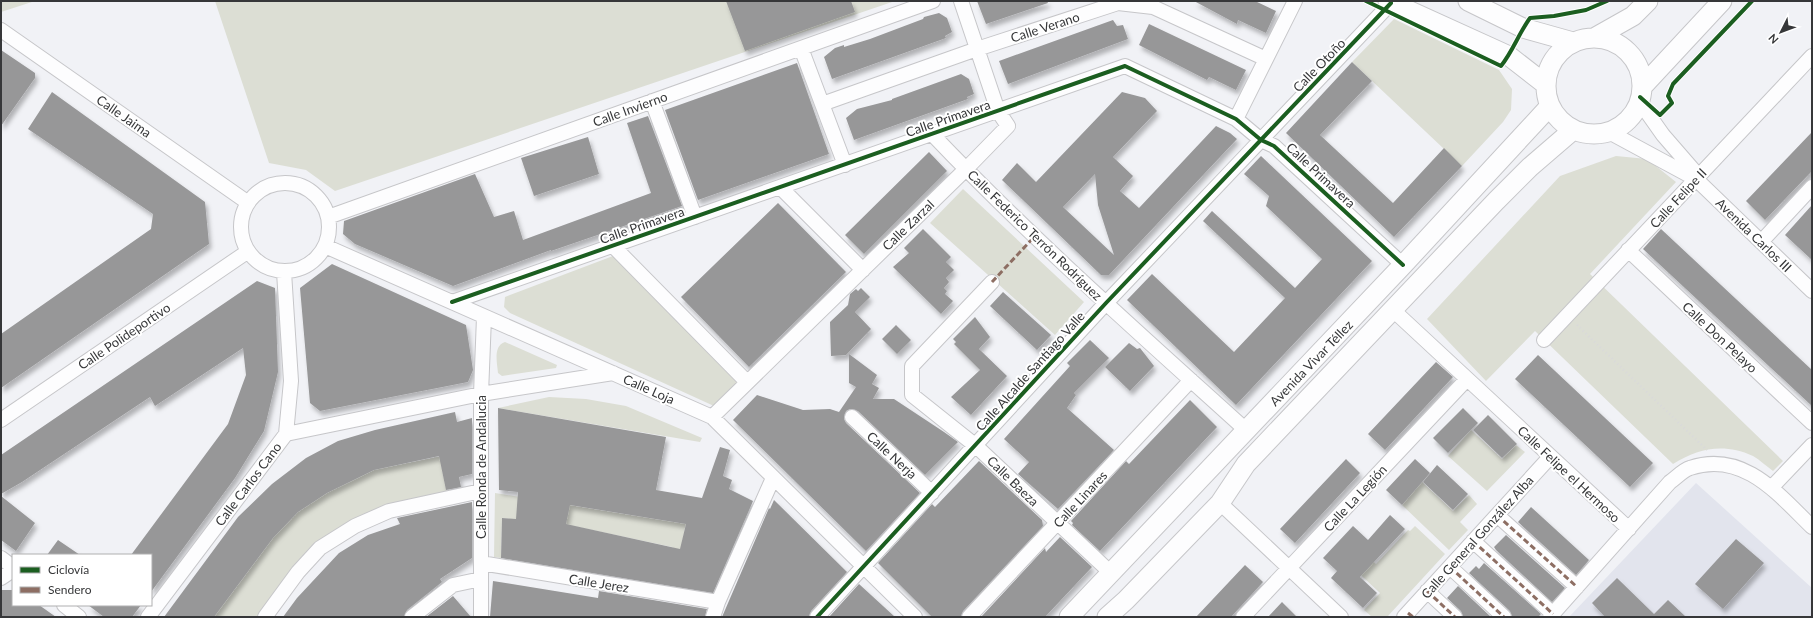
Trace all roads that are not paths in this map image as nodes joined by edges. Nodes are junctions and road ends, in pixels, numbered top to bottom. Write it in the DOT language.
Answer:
graph roads {
  1 [pos="933,1"];
  2 [pos="961,1"];
  3 [pos="1295,1"];
  4 [pos="1468,1"];
  5 [pos="1648,1"];
  6 [pos="1722,1"];
  7 [pos="1389,2"];
  8 [pos="1,30"];
  9 [pos="1594,38"];
  10 [pos="1574,42"];
  11 [pos="801,48"];
  12 [pos="977,49"];
  13 [pos="1266,59"];
  14 [pos="1810,62"];
  15 [pos="1546,84"];
  16 [pos="1640,94"];
  17 [pos="652,101"];
  18 [pos="822,104"];
  19 [pos="1550,106"];
  20 [pos="998,111"];
  21 [pos="1236,119"];
  22 [pos="1572,130"];
  23 [pos="1609,132"];
  24 [pos="932,134"];
  25 [pos="1261,140"];
  26 [pos="845,164"];
  27 [pos="966,170"];
  28 [pos="1696,179"];
  29 [pos="780,187"];
  30 [pos="1812,188"];
  31 [pos="247,202"];
  32 [pos="328,217"];
  33 [pos="696,217"];
  34 [pos="1761,242"];
  35 [pos="325,246"];
  36 [pos="613,246"];
  37 [pos="1628,250"];
  38 [pos="247,252"];
  39 [pos="1404,265"];
  40 [pos="863,270"];
  41 [pos="284,272"];
  42 [pos="992,282"];
  43 [pos="1812,291"];
  44 [pos="452,302"];
  45 [pos="1106,303"];
  46 [pos="1393,310"];
  47 [pos="484,317"];
  48 [pos="1544,340"];
  49 [pos="613,373"];
  50 [pos="1467,379"];
  51 [pos="1191,380"];
  52 [pos="747,382"];
  53 [pos="481,394"];
  54 [pos="712,417"];
  55 [pos="852,417"];
  56 [pos="1,420"];
  57 [pos="1812,424"];
  58 [pos="1246,430"];
  59 [pos="286,434"];
  60 [pos="1812,445"];
  61 [pos="976,446"];
  62 [pos="1550,457"];
  63 [pos="774,478"];
  64 [pos="1771,488"];
  65 [pos="481,491"];
  66 [pos="932,493"];
  67 [pos="1220,503"];
  68 [pos="1496,515"];
  69 [pos="1058,523"];
  70 [pos="1812,527"];
  71 [pos="1629,529"];
  72 [pos="1473,541"];
  73 [pos="1,558"];
  74 [pos="481,563"];
  75 [pos="12,566"];
  76 [pos="864,567"];
  77 [pos="1450,567"];
  78 [pos="1289,568"];
  79 [pos="12,571"];
  80 [pos="1111,573"];
  81 [pos="1,578"];
  82 [pos="481,579"];
  83 [pos="1577,587"];
  84 [pos="1427,591"];
  85 [pos="718,602"];
  86 [pos="65,606"];
  87 [pos="1552,615"];
  88 [pos="1409,616"];
  89 [pos="79,617"];
  90 [pos="148,617"];
  91 [pos="265,617"];
  92 [pos="412,617"];
  93 [pos="481,617"];
  94 [pos="713,617"];
  95 [pos="817,617"];
  96 [pos="915,617"];
  97 [pos="970,617"];
  98 [pos="1069,617"];
  99 [pos="1107,617"];
  100 [pos="1244,617"];
  101 [pos="1341,617"];
  102 [pos="1455,617"];
  103 [pos="1504,617"];
  1 -- 11 [label="street, Calle Invierno"];
  2 -- 12 [label="street, Calle Zarzal"];
  3 -- 13 [label="street"];
  4 -- 10 [label="street"];
  5 -- 9 [label="street"];
  6 -- 16 [label="street"];
  7 -- 15 [label="street"];
  7 -- 25 [label="street, Calle Otoño"];
  8 -- 31 [label="street, Calle Jaima"];
  9 -- 10 [label="street"];
  9 -- 16 [label="street"];
  10 -- 15 [label="street"];
  11 -- 17 [label="street, Calle Invierno"];
  11 -- 18 [label="street"];
  12 -- 13 [label="street, Calle Verano"];
  12 -- 18 [label="street, Calle Verano"];
  12 -- 20 [label="street, Calle Zarzal"];
  13 -- 21 [label="street"];
  14 -- 28 [label="street, Calle Felipe II"];
  15 -- 19 [label="street"];
  16 -- 23 [label="street"];
  16 -- 28 [label="street, Avenida Carlos III"];
  17 -- 32 [label="street, Calle Invierno"];
  17 -- 33 [label="street"];
  18 -- 26 [label="street"];
  19 -- 22 [label="street"];
  19 -- 39 [label="street, Avenida Vivar Téllez"];
  20 -- 21 [label="street, Calle Primavera"];
  20 -- 24 [label="street, Calle Primavera"];
  20 -- 27 [label="street, Calle Zarzal"];
  21 -- 25 [label="street, Calle Primavera"];
  22 -- 23 [label="street"];
  22 -- 46 [label="street, Avenida Vivar Téllez"];
  23 -- 28 [label="street, Avenida Carlos III"];
  24 -- 26 [label="street, Calle Primavera"];
  24 -- 27 [label="street, Calle Federico Terrón Rodríguez"];
  25 -- 39 [label="street, Calle Primavera"];
  25 -- 45 [label="street, Calle Alcalde Santiago Valle"];
  26 -- 29 [label="street, Calle Primavera"];
  27 -- 40 [label="street, Calle Zarzal"];
  27 -- 45 [label="street, Calle Federico Terrón Rodríguez"];
  28 -- 34 [label="street, Avenida Carlos III"];
  28 -- 37 [label="street, Calle Felipe II"];
  29 -- 33 [label="street, Calle Primavera"];
  29 -- 40 [label="street"];
  30 -- 34 [label="street"];
  31 -- 32 [label="street"];
  31 -- 38 [label="street"];
  32 -- 35 [label="street"];
  33 -- 36 [label="street, Calle Primavera"];
  34 -- 43 [label="street, Avenida Carlos III"];
  35 -- 41 [label="street"];
  35 -- 44 [label="street, Calle Loja"];
  36 -- 44 [label="street, Calle Primavera"];
  36 -- 52 [label="street"];
  37 -- 48 [label="street, Calle Felipe II"];
  37 -- 57 [label="street, Calle Don Pelayo"];
  38 -- 41 [label="street"];
  38 -- 56 [label="street, Calle Polideportivo"];
  39 -- 58 [label="street, Avenida Vivar Téllez"];
  40 -- 52 [label="street, Calle Zarzal"];
  41 -- 59 [label="street"];
  42 -- 61 [label="street, Calle Baeza"];
  44 -- 47 [label="street, Calle Loja"];
  45 -- 51 [label="street, Calle Federico Terrón Rodríguez"];
  45 -- 61 [label="street, Calle Alcalde Santiago Valle"];
  46 -- 50 [label="street, Calle Felipe el Hermoso"];
  46 -- 67 [label="street, Avenida Vivar Téllez"];
  47 -- 49 [label="street, Calle Loja"];
  47 -- 53 [label="street, Calle Ronda de Andalucia"];
  49 -- 53 [label="street, Calle Carlos Cano"];
  49 -- 54 [label="street, Calle Loja"];
  50 -- 62 [label="street, Calle Felipe el Hermoso"];
  50 -- 78 [label="street, Calle La Legión"];
  51 -- 58 [label="street, Calle Federico Terrón Rodríguez"];
  51 -- 69 [label="street, Calle Linares"];
  52 -- 54 [label="street, Calle Zarzal"];
  53 -- 59 [label="street, Calle Carlos Cano"];
  53 -- 65 [label="street, Calle Ronda de Andalucia"];
  54 -- 63 [label="street, Calle Loja"];
  55 -- 66 [label="street, Calle Nerja"];
  58 -- 80 [label="street, Avenida Vivar Téllez"];
  59 -- 90 [label="street, Calle Carlos Cano"];
  60 -- 64 [label="street"];
  61 -- 66 [label="street, Calle Alcalde Santiago Valle"];
  61 -- 69 [label="street, Calle Baeza"];
  62 -- 68 [label="street, Calle General González Alba"];
  62 -- 71 [label="street, Calle Felipe el Hermoso"];
  63 -- 76 [label="street, Calle Loja"];
  63 -- 85 [label="street"];
  64 -- 70 [label="street, Calle Felipe el Hermoso"];
  64 -- 71 [label="street, Calle Felipe el Hermoso"];
  65 -- 74 [label="street, Calle Ronda de Andalucia"];
  65 -- 91 [label="street"];
  66 -- 76 [label="street, Calle Alcalde Santiago Valle"];
  67 -- 78 [label="street"];
  67 -- 99 [label="street, Avenida Vivar Téllez"];
  68 -- 72 [label="street, Calle General González Alba"];
  68 -- 83 [label="street"];
  69 -- 80 [label="street, Calle Baeza"];
  69 -- 97 [label="street, Calle Linares"];
  71 -- 83 [label="street"];
  72 -- 77 [label="street, Calle General González Alba"];
  72 -- 87 [label="street"];
  73 -- 75 [label="street"];
  74 -- 82 [label="street, Calle Ronda de Andalucia"];
  74 -- 85 [label="street, Calle Jerez"];
  76 -- 95 [label="street, Calle Alcalde Santiago Valle"];
  76 -- 96 [label="street, Calle Loja"];
  77 -- 84 [label="street, Calle General González Alba"];
  77 -- 103 [label="street"];
  78 -- 100 [label="street, Calle La Legión"];
  78 -- 101 [label="street"];
  79 -- 81 [label="street"];
  80 -- 98 [label="street, Avenida Vivar Téllez"];
  82 -- 92 [label="street"];
  82 -- 93 [label="street, Calle Ronda de Andalucia"];
  83 -- 87 [label="street"];
  84 -- 88 [label="street, Calle General González Alba"];
  84 -- 102 [label="street"];
  85 -- 94 [label="street"];
  86 -- 89 [label="street"];
}
